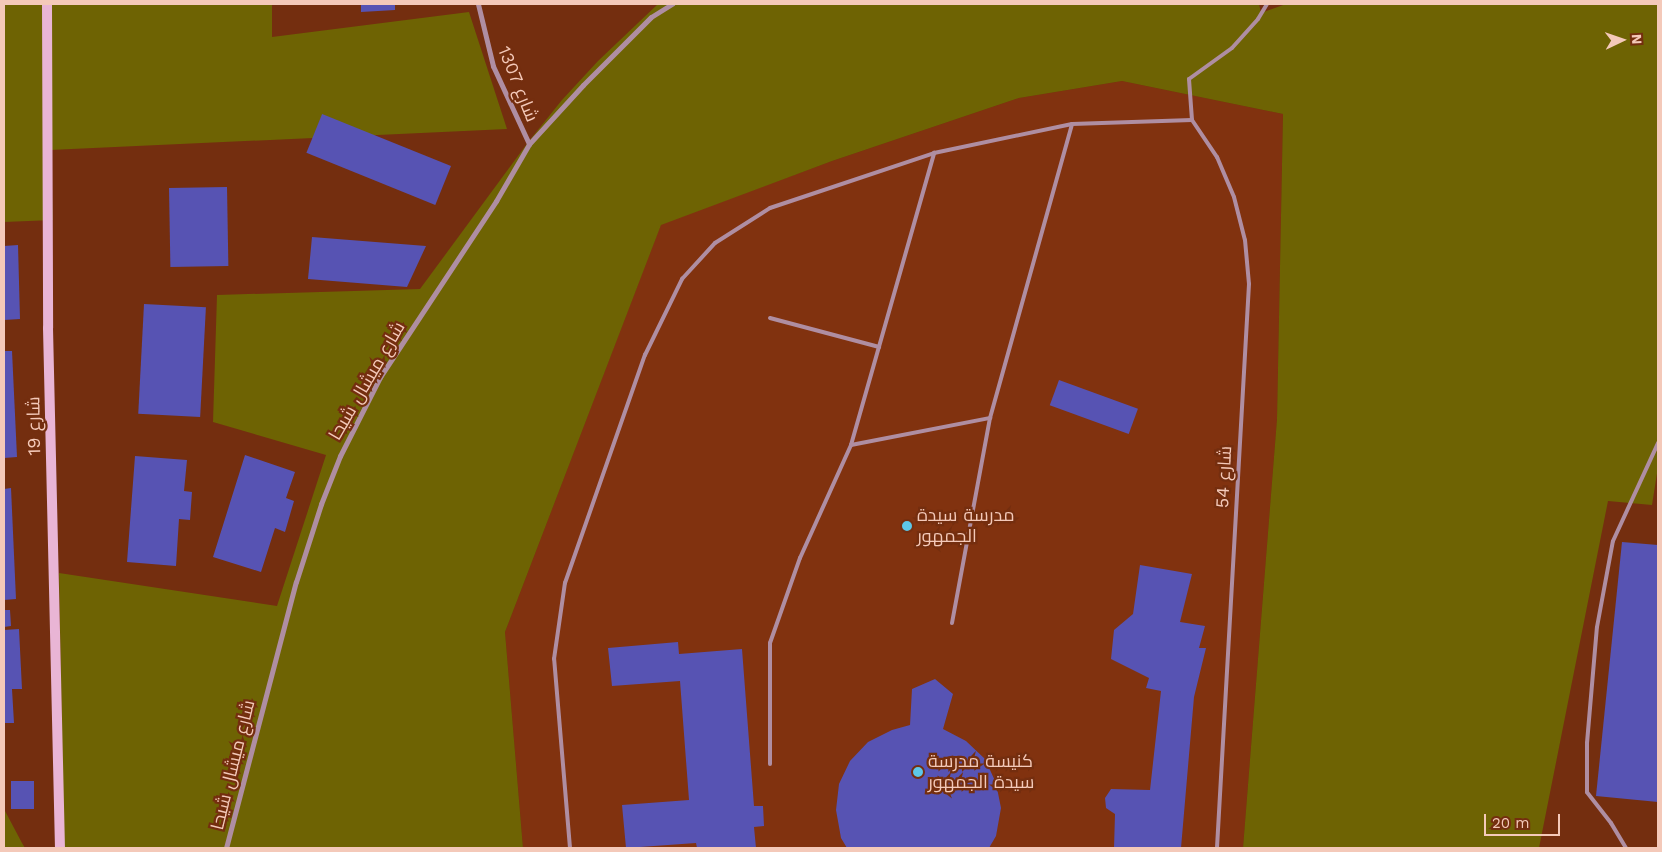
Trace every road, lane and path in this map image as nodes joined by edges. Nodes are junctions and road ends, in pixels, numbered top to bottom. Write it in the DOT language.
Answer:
graph roads {
  1 [pos="47,4"];
  2 [pos="478,4"];
  3 [pos="672,4"];
  4 [pos="1267,4"];
  5 [pos="1192,120"];
  6 [pos="1072,124"];
  7 [pos="528,144"];
  8 [pos="934,152"];
  9 [pos="770,318"];
  10 [pos="879,346"];
  11 [pos="990,418"];
  12 [pos="1658,443"];
  13 [pos="851,445"];
  14 [pos="952,623"];
  15 [pos="770,764"];
  16 [pos="60,848"];
  17 [pos="226,848"];
  18 [pos="570,848"];
  19 [pos="1217,848"];
  20 [pos="1626,848"];
  1 -- 16 [label="main road, شارع 19"];
  2 -- 7 [label="street, شارع 1307"];
  3 -- 7 [label="street, شارع ميشال شيحا"];
  4 -- 5 [label="lane"];
  5 -- 6 [label="lane"];
  5 -- 19 [label="lane, شارع 54"];
  6 -- 8 [label="lane"];
  6 -- 11 [label="lane"];
  7 -- 17 [label="street, شارع ميشال شيحا"];
  8 -- 10 [label="lane"];
  8 -- 18 [label="lane"];
  9 -- 10 [label="lane"];
  10 -- 13 [label="lane"];
  11 -- 13 [label="lane"];
  11 -- 14 [label="lane"];
  12 -- 20 [label="lane"];
  13 -- 15 [label="lane"];
}
